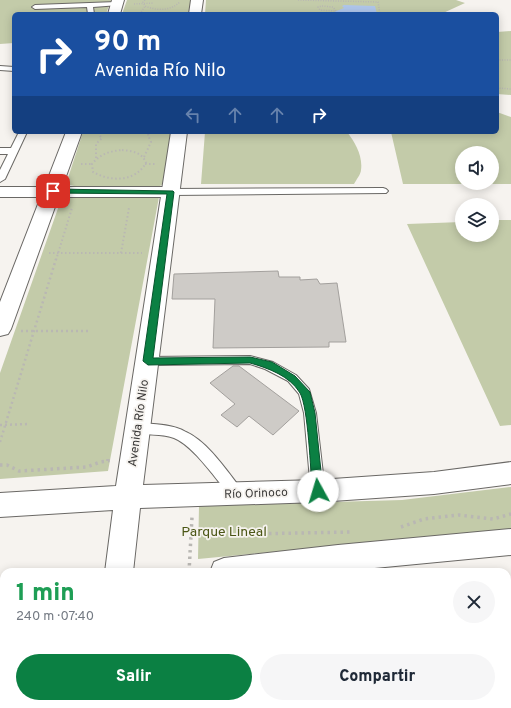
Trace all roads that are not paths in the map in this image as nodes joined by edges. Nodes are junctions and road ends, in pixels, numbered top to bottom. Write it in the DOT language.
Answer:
graph roads {
  1 [pos="197,0"];
  2 [pos="90,5"];
  3 [pos="119,5"];
  4 [pos="35,7"];
  5 [pos="91,12"];
  6 [pos="195,12"];
  7 [pos="0,68"];
  8 [pos="12,69"];
  9 [pos="22,134"];
  10 [pos="73,134"];
  11 [pos="179,134"];
  12 [pos="0,151"];
  13 [pos="14,151"];
  14 [pos="0,179"];
  15 [pos="53,191"];
  16 [pos="383,191"];
  17 [pos="0,192"];
  18 [pos="171,192"];
  19 [pos="7,330"];
  20 [pos="148,361"];
  21 [pos="138,428"];
  22 [pos="511,473"];
  23 [pos="318,491"];
  24 [pos="237,494"];
  25 [pos="128,497"];
  26 [pos="0,505"];
  27 [pos="511,542"];
  28 [pos="119,568"];
  29 [pos="257,568"];
  1 -- 6 [label="street"];
  2 -- 3 [label="lane"];
  2 -- 4 [label="lane"];
  2 -- 5 [label="lane"];
  7 -- 8 [label="lane"];
  9 -- 13 [label="lane"];
  10 -- 15 [label="street"];
  11 -- 18 [label="street, Avenida Río Nilo"];
  12 -- 13 [label="lane"];
  13 -- 14 [label="lane"];
  15 -- 17 [label="street"];
  15 -- 18 [label="street"];
  15 -- 19 [label="street"];
  16 -- 18 [label="lane"];
  18 -- 20 [label="street, Avenida Río Nilo"];
  20 -- 21 [label="street, Avenida Río Nilo"];
  20 -- 23 [label="lane"];
  21 -- 24 [label="lane"];
  21 -- 25 [label="street, Avenida Río Nilo"];
  22 -- 23 [label="street, Río Orinoco"];
  23 -- 24 [label="street, Río Orinoco"];
  24 -- 25 [label="street, Río Orinoco"];
  25 -- 26 [label="street, Río Orinoco"];
  25 -- 28 [label="street, Avenida Río Nilo"];
  27 -- 29 [label="street"];
}
